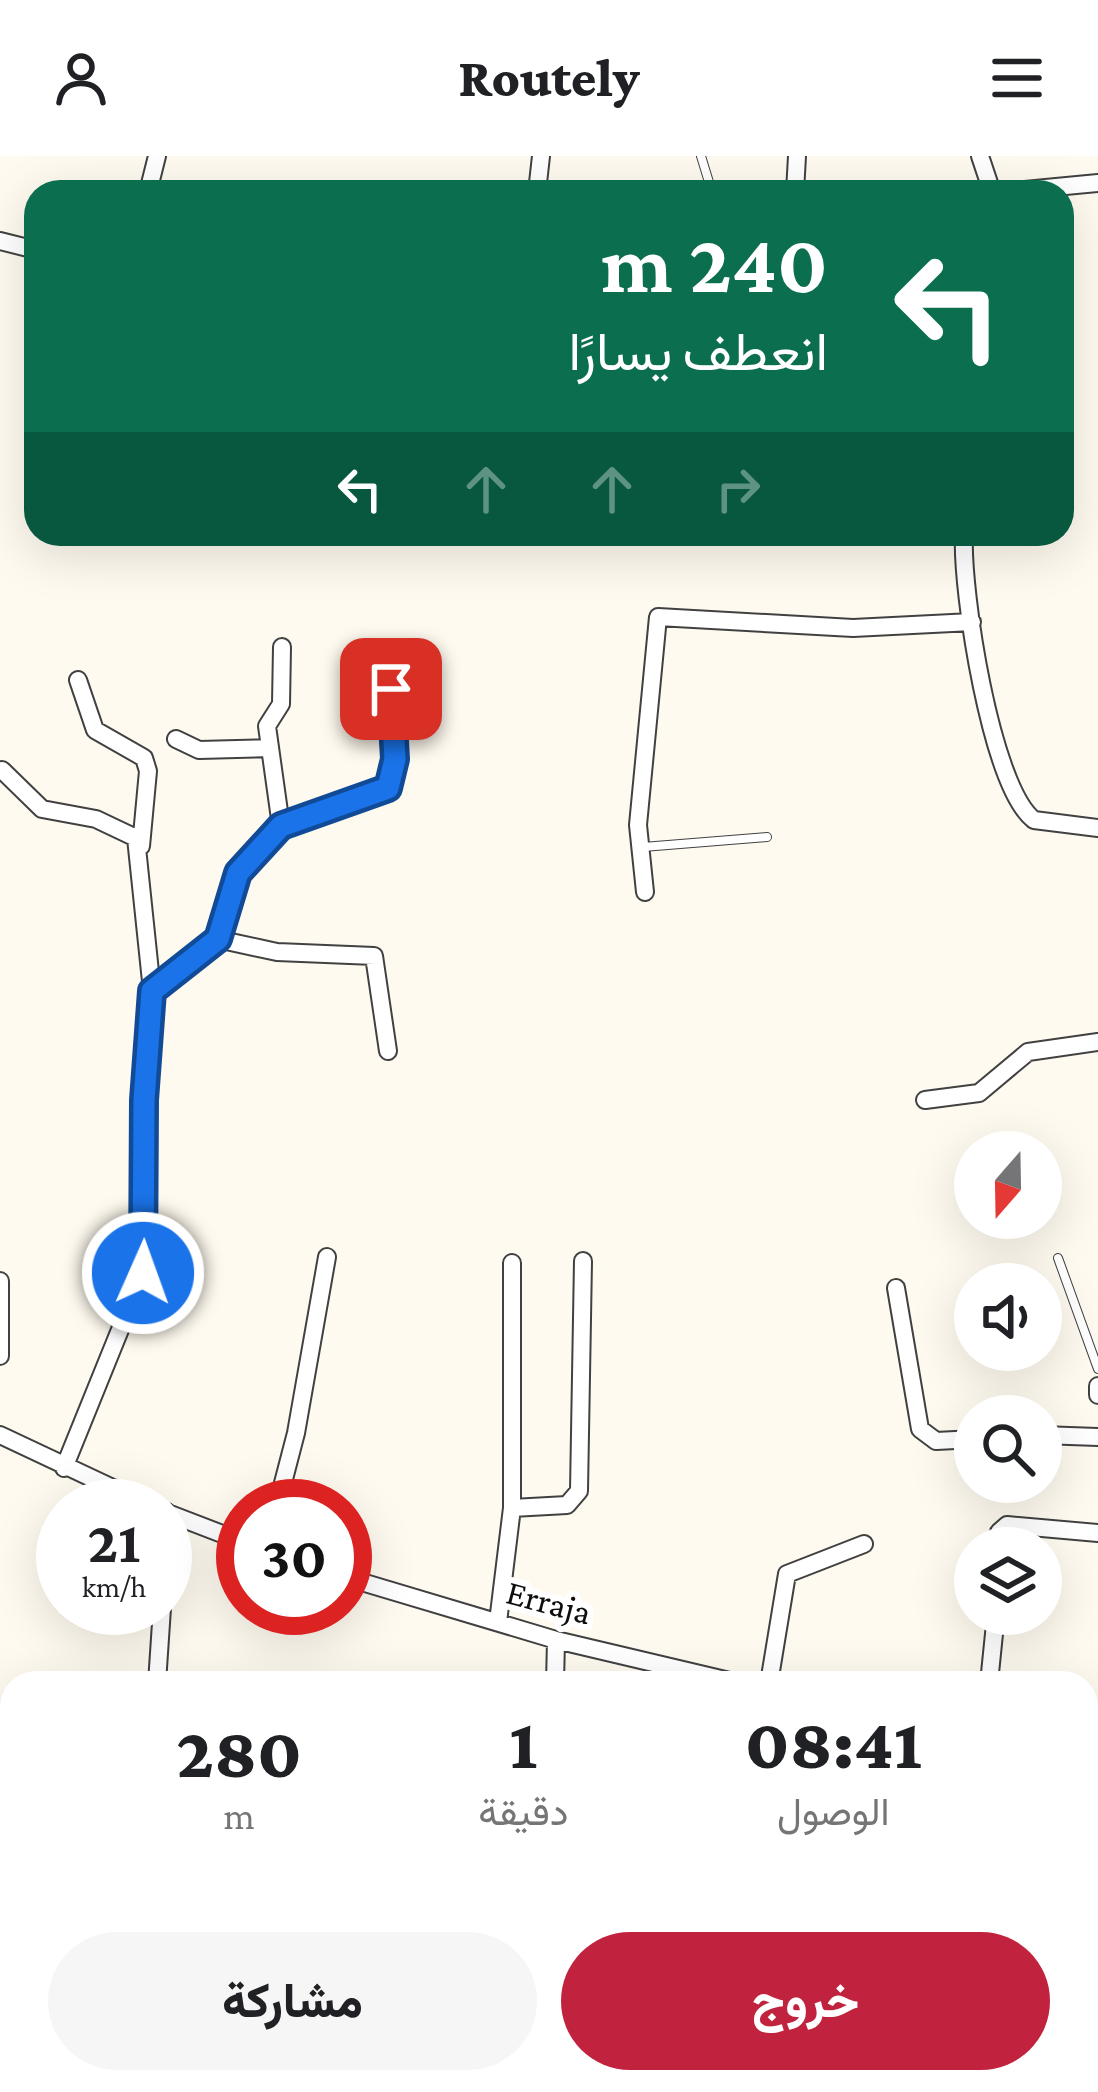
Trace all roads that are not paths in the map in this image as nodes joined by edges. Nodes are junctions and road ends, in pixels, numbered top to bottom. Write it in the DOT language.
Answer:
graph roads {
  1 [pos="964,546"];
  2 [pos="972,622"];
  3 [pos="282,647"];
  4 [pos="78,680"];
  5 [pos="391,689"];
  6 [pos="176,740"];
  7 [pos="270,748"];
  8 [pos="2,770"];
  9 [pos="281,826"];
  10 [pos="1098,828"];
  11 [pos="767,837"];
  12 [pos="141,846"];
  13 [pos="639,847"];
  14 [pos="645,892"];
  15 [pos="218,939"];
  16 [pos="152,991"];
  17 [pos="1098,1042"];
  18 [pos="388,1051"];
  19 [pos="925,1100"];
  20 [pos="327,1257"];
  21 [pos="1058,1258"];
  22 [pos="583,1261"];
  23 [pos="512,1263"];
  24 [pos="0,1281"];
  25 [pos="896,1288"];
  26 [pos="0,1357"];
  27 [pos="1098,1369"];
  28 [pos="1098,1386"];
  29 [pos="1098,1395"];
  30 [pos="0,1435"];
  31 [pos="1062,1436"];
  32 [pos="1098,1437"];
  33 [pos="954,1440"];
  34 [pos="64,1468"];
  35 [pos="89,1479"];
  36 [pos="284,1479"];
  37 [pos="512,1508"];
  38 [pos="1062,1530"];
  39 [pos="1098,1533"];
  40 [pos="864,1544"];
  41 [pos="372,1585"];
  42 [pos="498,1622"];
  43 [pos="160,1635"];
  44 [pos="994,1635"];
  45 [pos="556,1640"];
  46 [pos="158,1671"];
  47 [pos="555,1671"];
  48 [pos="687,1671"];
  49 [pos="771,1671"];
  50 [pos="990,1671"];
  1 -- 2 [label="street"];
  2 -- 10 [label="street"];
  2 -- 13 [label="street"];
  3 -- 7 [label="street"];
  4 -- 12 [label="street"];
  5 -- 9 [label="street"];
  6 -- 7 [label="street"];
  7 -- 9 [label="street"];
  8 -- 12 [label="street"];
  9 -- 15 [label="street"];
  11 -- 13 [label="lane"];
  12 -- 16 [label="street"];
  13 -- 14 [label="street"];
  15 -- 16 [label="street"];
  15 -- 18 [label="street"];
  16 -- 34 [label="street"];
  17 -- 19 [label="street"];
  20 -- 36 [label="street"];
  21 -- 27 [label="lane"];
  22 -- 37 [label="street"];
  23 -- 37 [label="street"];
  24 -- 26 [label="street"];
  25 -- 33 [label="street"];
  28 -- 29 [label="street"];
  30 -- 34 [label="street"];
  31 -- 32 [label="street"];
  34 -- 35 [label="street"];
  37 -- 42 [label="street"];
  38 -- 39 [label="street"];
  40 -- 49 [label="street"];
  41 -- 42 [label="street, Erraja"];
  42 -- 45 [label="street, Erraja"];
  43 -- 46 [label="street"];
  44 -- 50 [label="street"];
  45 -- 47 [label="street"];
  45 -- 48 [label="street, Erraja"];
}
